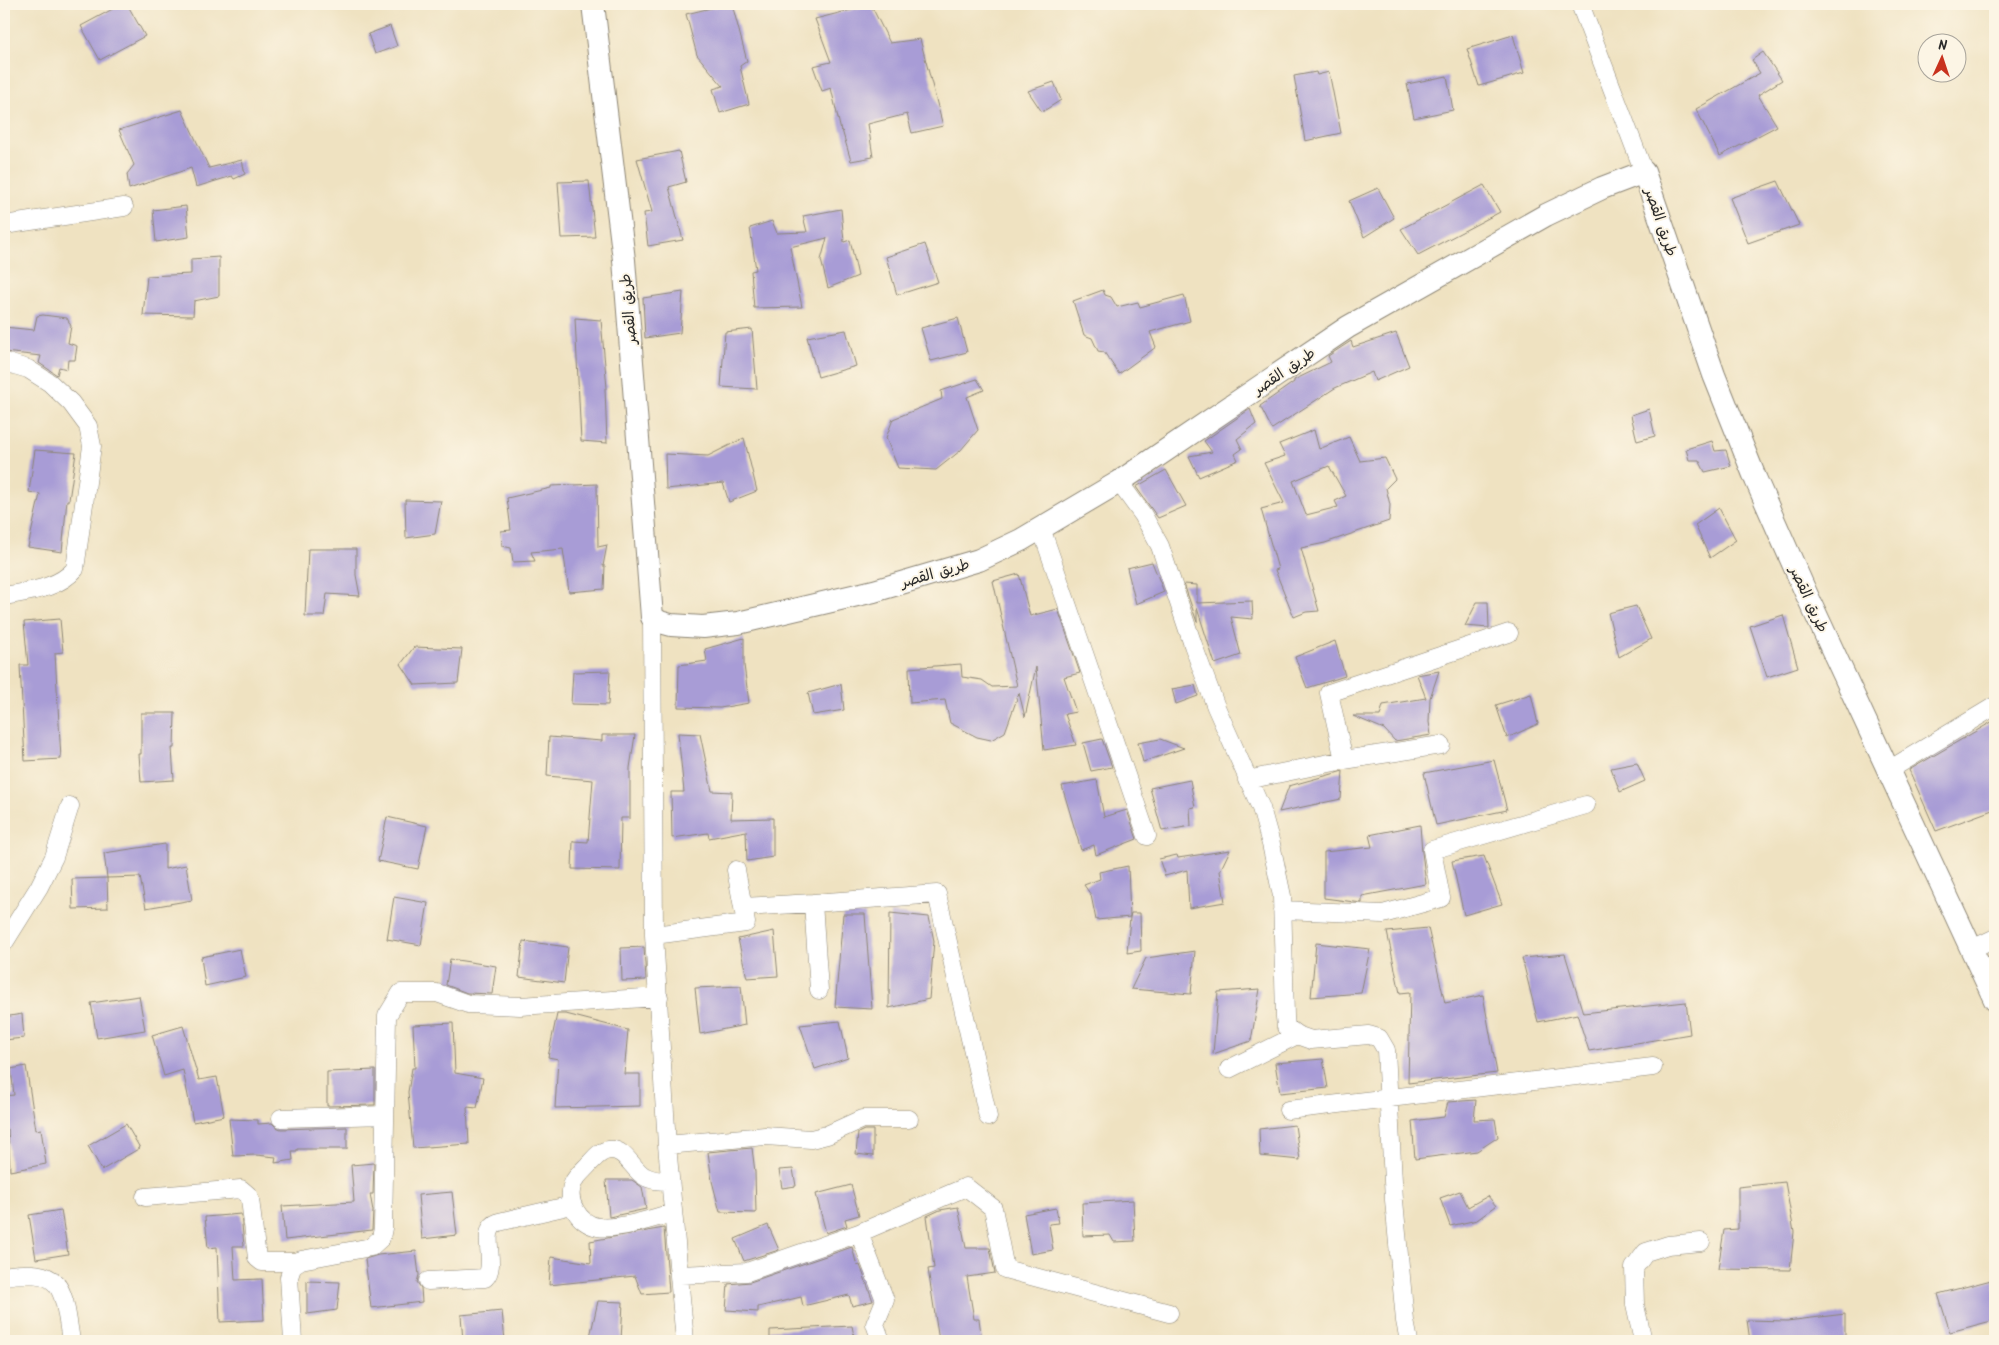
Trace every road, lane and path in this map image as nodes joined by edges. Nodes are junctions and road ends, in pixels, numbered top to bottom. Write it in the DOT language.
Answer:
graph roads {
  1 [pos="593,4"];
  2 [pos="1580,4"];
  3 [pos="1644,172"];
  4 [pos="124,207"];
  5 [pos="4,225"];
  6 [pos="4,362"];
  7 [pos="1118,482"];
  8 [pos="1041,528"];
  9 [pos="4,596"];
  10 [pos="652,617"];
  11 [pos="1509,634"];
  12 [pos="1995,706"];
  13 [pos="1441,745"];
  14 [pos="1344,760"];
  15 [pos="1888,770"];
  16 [pos="1248,780"];
  17 [pos="1586,804"];
  18 [pos="70,806"];
  19 [pos="1147,836"];
  20 [pos="736,870"];
  21 [pos="813,903"];
  22 [pos="743,907"];
  23 [pos="1282,910"];
  24 [pos="654,935"];
  25 [pos="1995,938"];
  26 [pos="4,943"];
  27 [pos="1972,949"];
  28 [pos="819,990"];
  29 [pos="659,997"];
  30 [pos="1995,1000"];
  31 [pos="1297,1035"];
  32 [pos="1653,1067"];
  33 [pos="1229,1069"];
  34 [pos="1389,1098"];
  35 [pos="1288,1110"];
  36 [pos="386,1115"];
  37 [pos="988,1117"];
  38 [pos="281,1118"];
  39 [pos="908,1119"];
  40 [pos="667,1145"];
  41 [pos="670,1181"];
  42 [pos="145,1197"];
  43 [pos="572,1205"];
  44 [pos="673,1213"];
  45 [pos="859,1233"];
  46 [pos="1701,1242"];
  47 [pos="296,1262"];
  48 [pos="680,1275"];
  49 [pos="4,1276"];
  50 [pos="428,1281"];
  51 [pos="1169,1313"];
  52 [pos="71,1341"];
  53 [pos="293,1341"];
  54 [pos="685,1341"];
  55 [pos="881,1341"];
  56 [pos="1409,1341"];
  57 [pos="1643,1341"];
  1 -- 10 [label="street, طريق القصر"];
  2 -- 3 [label="street"];
  3 -- 7 [label="street, طريق القصر"];
  3 -- 15 [label="street, طريق القصر"];
  4 -- 5 [label="street"];
  6 -- 9 [label="street"];
  7 -- 8 [label="street, طريق القصر"];
  7 -- 16 [label="street"];
  8 -- 10 [label="street, طريق القصر"];
  8 -- 19 [label="street"];
  10 -- 24 [label="street"];
  11 -- 14 [label="street"];
  12 -- 15 [label="street"];
  13 -- 14 [label="street"];
  14 -- 16 [label="street"];
  15 -- 27 [label="street, طريق القصر"];
  16 -- 23 [label="street"];
  17 -- 23 [label="street"];
  18 -- 26 [label="street"];
  20 -- 22 [label="street"];
  21 -- 22 [label="street"];
  21 -- 28 [label="street"];
  21 -- 37 [label="street"];
  22 -- 24 [label="street"];
  23 -- 31 [label="street"];
  24 -- 29 [label="street"];
  25 -- 27 [label="street"];
  27 -- 30 [label="street, طريق القصر"];
  29 -- 36 [label="street"];
  29 -- 40 [label="street"];
  31 -- 33 [label="street"];
  31 -- 34 [label="street"];
  32 -- 34 [label="street"];
  34 -- 35 [label="street"];
  34 -- 56 [label="street"];
  36 -- 38 [label="street"];
  36 -- 47 [label="street"];
  39 -- 40 [label="street"];
  40 -- 41 [label="street"];
  41 -- 43 [label="street"];
  41 -- 44 [label="street"];
  42 -- 47 [label="street"];
  43 -- 44 [label="street"];
  43 -- 50 [label="street"];
  44 -- 48 [label="street"];
  45 -- 48 [label="street"];
  45 -- 51 [label="street"];
  45 -- 55 [label="street"];
  46 -- 57 [label="street"];
  47 -- 53 [label="street"];
  48 -- 54 [label="street"];
  49 -- 52 [label="street"];
}
